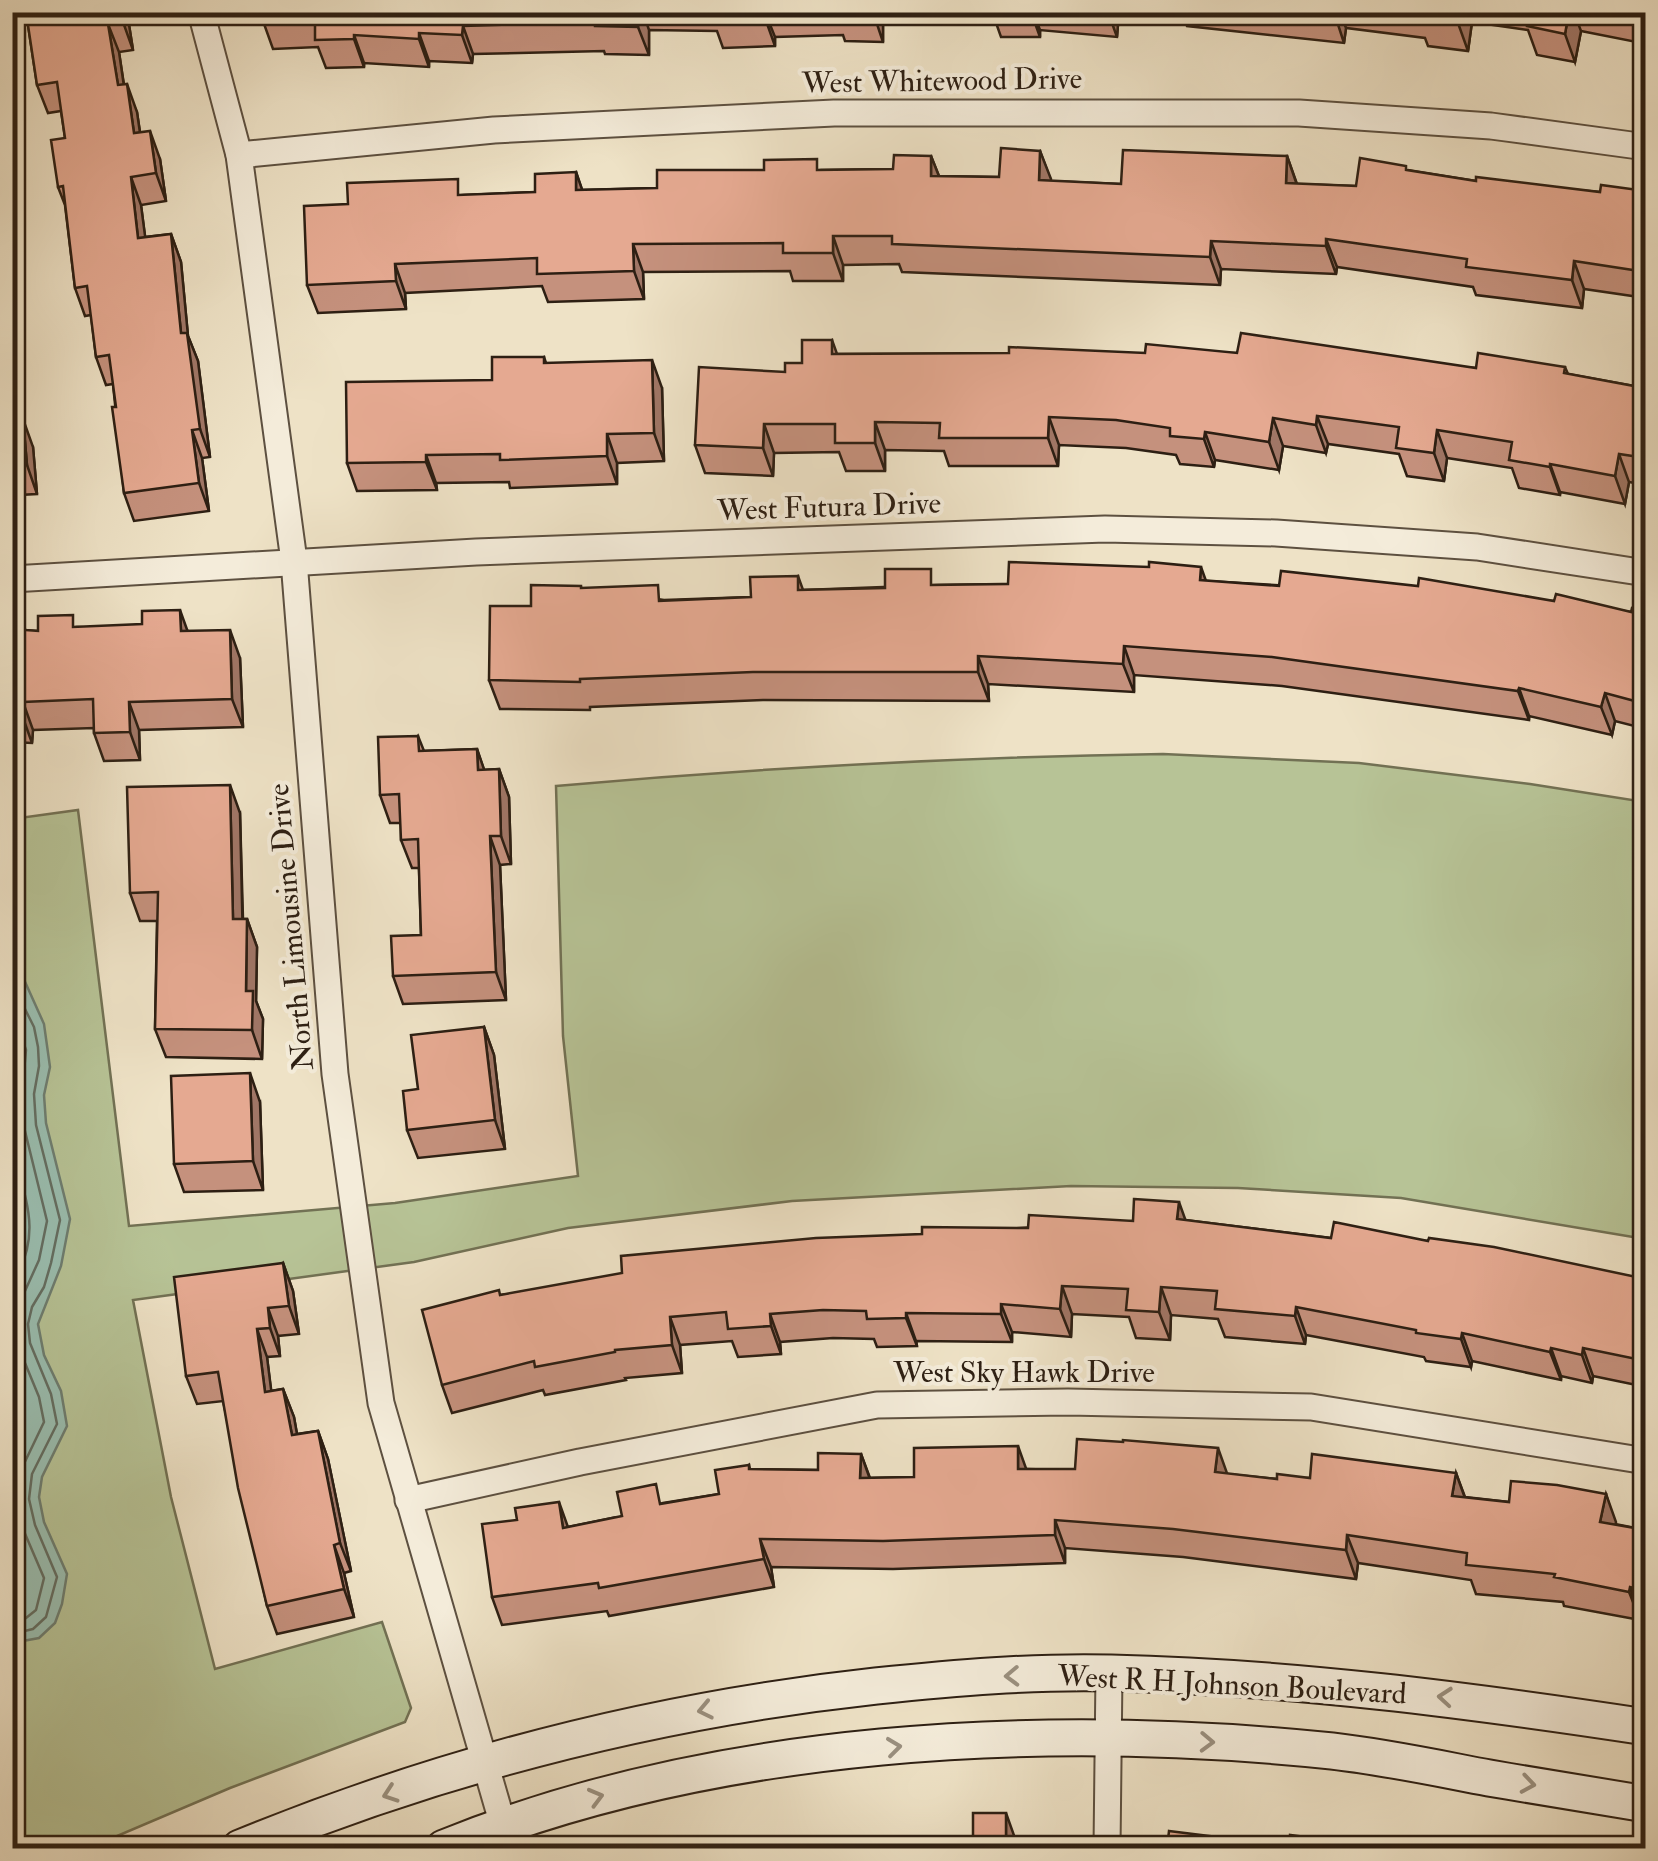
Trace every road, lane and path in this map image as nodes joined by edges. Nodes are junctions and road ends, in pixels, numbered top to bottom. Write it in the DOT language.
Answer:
graph roads {
  1 [pos="201,12"];
  2 [pos="1646,147"];
  3 [pos="239,155"];
  4 [pos="294,561"];
  5 [pos="1646,574"];
  6 [pos="12,579"];
  7 [pos="1646,1461"];
  8 [pos="408,1500"];
  9 [pos="1109,1673"];
  10 [pos="1646,1727"];
  11 [pos="1109,1739"];
  12 [pos="482,1761"];
  13 [pos="1646,1804"];
  14 [pos="502,1825"];
  15 [pos="240,1848"];
  16 [pos="444,1848"];
  17 [pos="1106,1848"];
  1 -- 3 [label="street, North Limousine Drive"];
  2 -- 3 [label="street, West Whitewood Drive"];
  3 -- 4 [label="street, North Limousine Drive"];
  4 -- 5 [label="street, West Futura Drive"];
  4 -- 6 [label="street, West Futura Drive"];
  4 -- 8 [label="street, North Limousine Drive"];
  7 -- 8 [label="street, West Sky Hawk Drive"];
  8 -- 12 [label="street, North Limousine Drive"];
  10 -- 9 [label="main road, West R H Johnson Boulevard, one-way"];
  9 -- 11 [label="street"];
  9 -- 12 [label="main road, West R H Johnson Boulevard, one-way"];
  11 -- 13 [label="main road, West R H Johnson Boulevard, one-way"];
  14 -- 11 [label="main road, West R H Johnson Boulevard, one-way"];
  11 -- 17 [label="street"];
  12 -- 14 [label="street, North Limousine Drive"];
  12 -- 15 [label="main road, West R H Johnson Boulevard, one-way"];
  14 -- 16 [label="main road, West R H Johnson Boulevard"];
}
